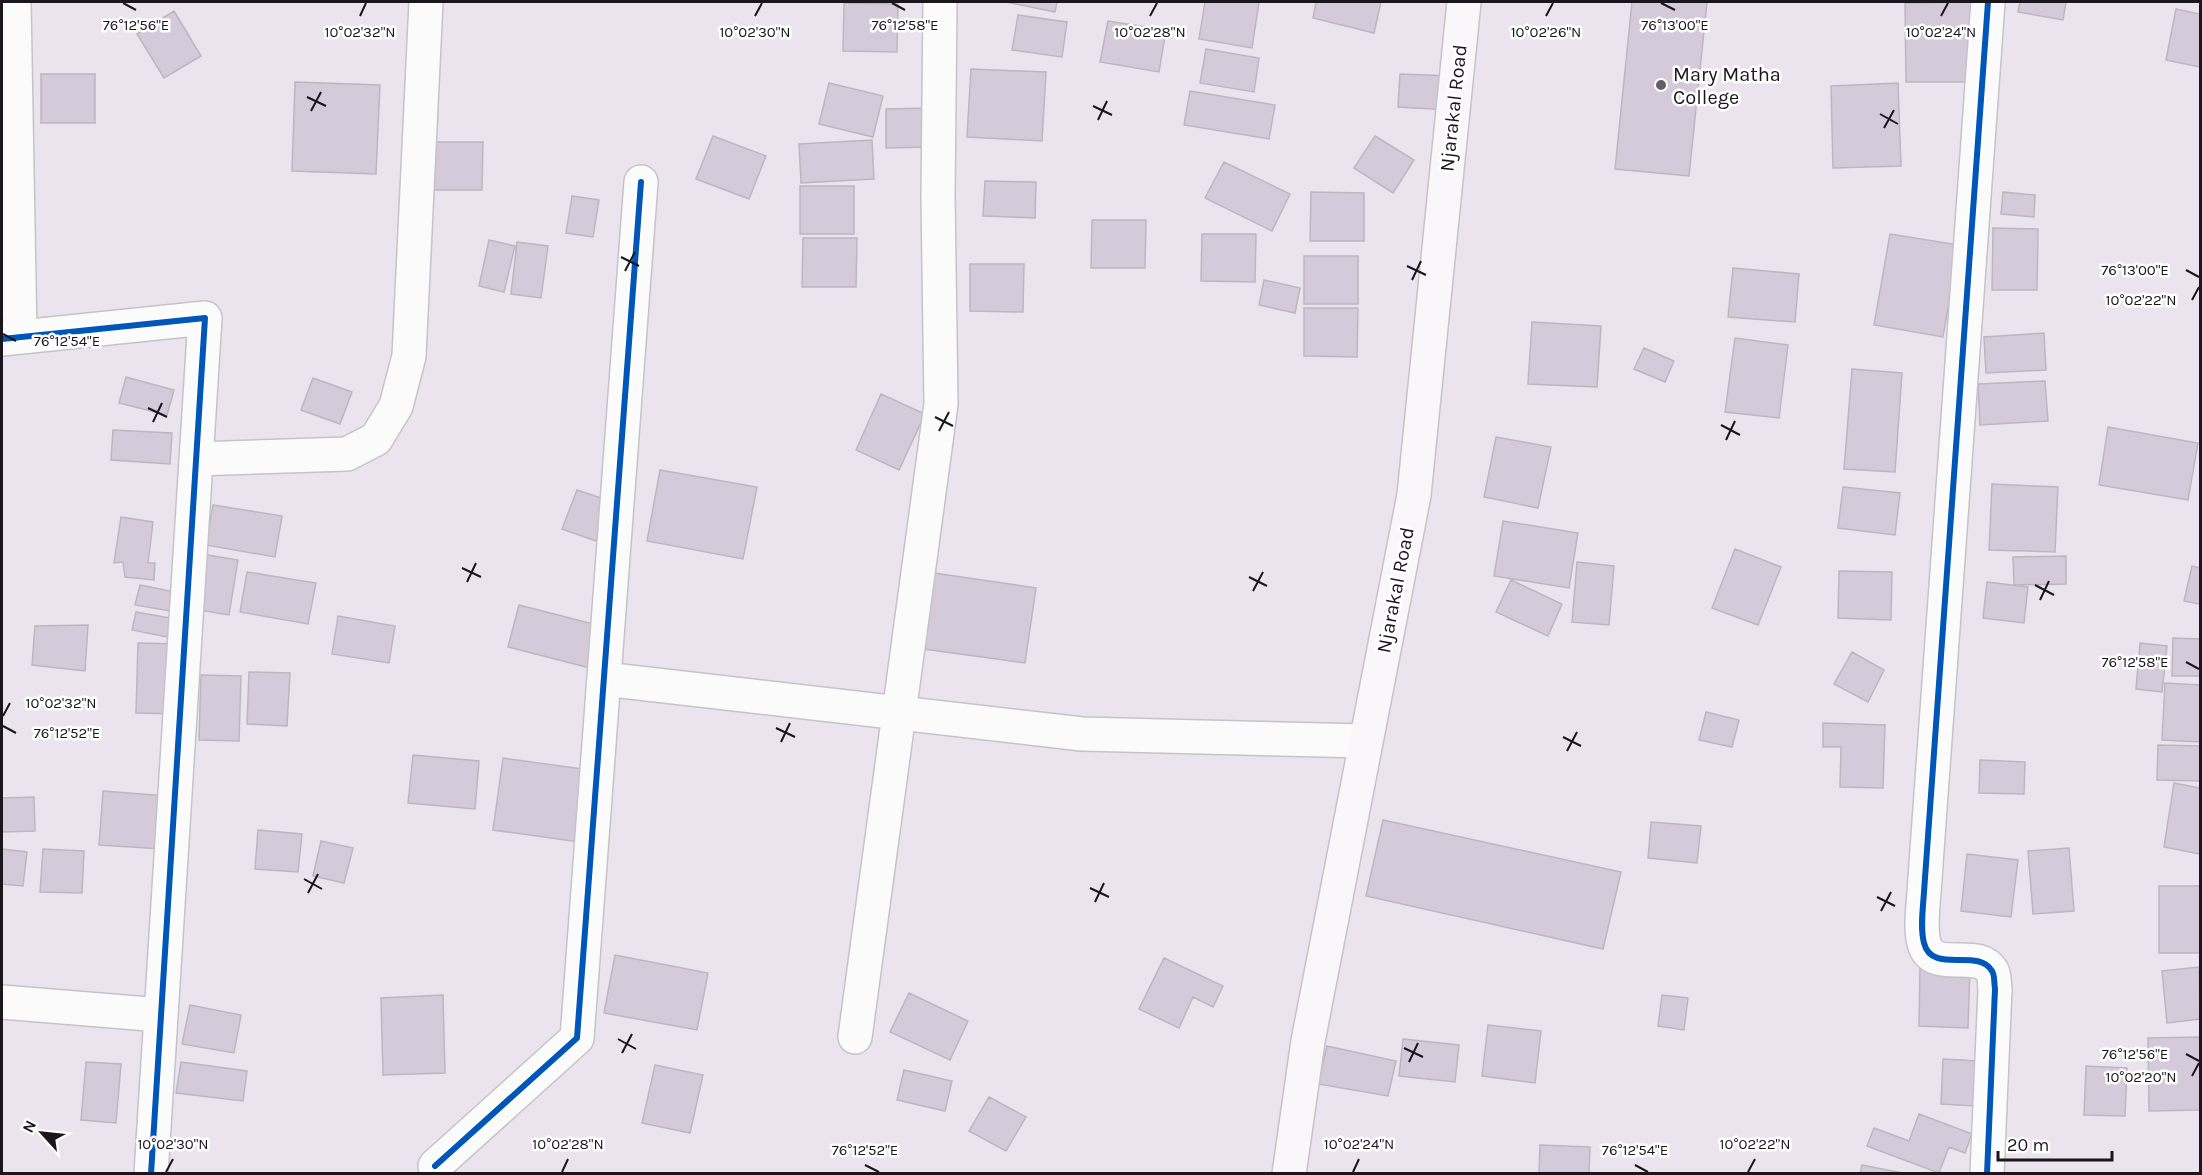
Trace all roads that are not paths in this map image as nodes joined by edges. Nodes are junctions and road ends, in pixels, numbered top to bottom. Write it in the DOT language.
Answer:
graph roads {
  1 [pos="14,2"];
  2 [pos="426,2"];
  3 [pos="940,2"];
  4 [pos="1464,2"];
  5 [pos="1988,2"];
  6 [pos="641,182"];
  7 [pos="11,338"];
  8 [pos="196,459"];
  9 [pos="604,679"];
  10 [pos="900,713"];
  11 [pos="1365,741"];
  12 [pos="2,1002"];
  13 [pos="161,1015"];
  14 [pos="855,1037"];
  15 [pos="435,1166"];
  16 [pos="151,1173"];
  17 [pos="1289,1173"];
  18 [pos="1987,1173"];
  1 -- 7 [label="street"];
  2 -- 8 [label="street"];
  3 -- 10 [label="street"];
  4 -- 11 [label="main road, Njarakal Road"];
  5 -- 18 [label="street"];
  6 -- 9 [label="street"];
  7 -- 8 [label="street"];
  8 -- 13 [label="street"];
  9 -- 10 [label="street"];
  9 -- 15 [label="street"];
  10 -- 11 [label="street"];
  10 -- 14 [label="street"];
  11 -- 17 [label="main road, Njarakal Road"];
  12 -- 13 [label="street"];
  13 -- 16 [label="street"];
}
